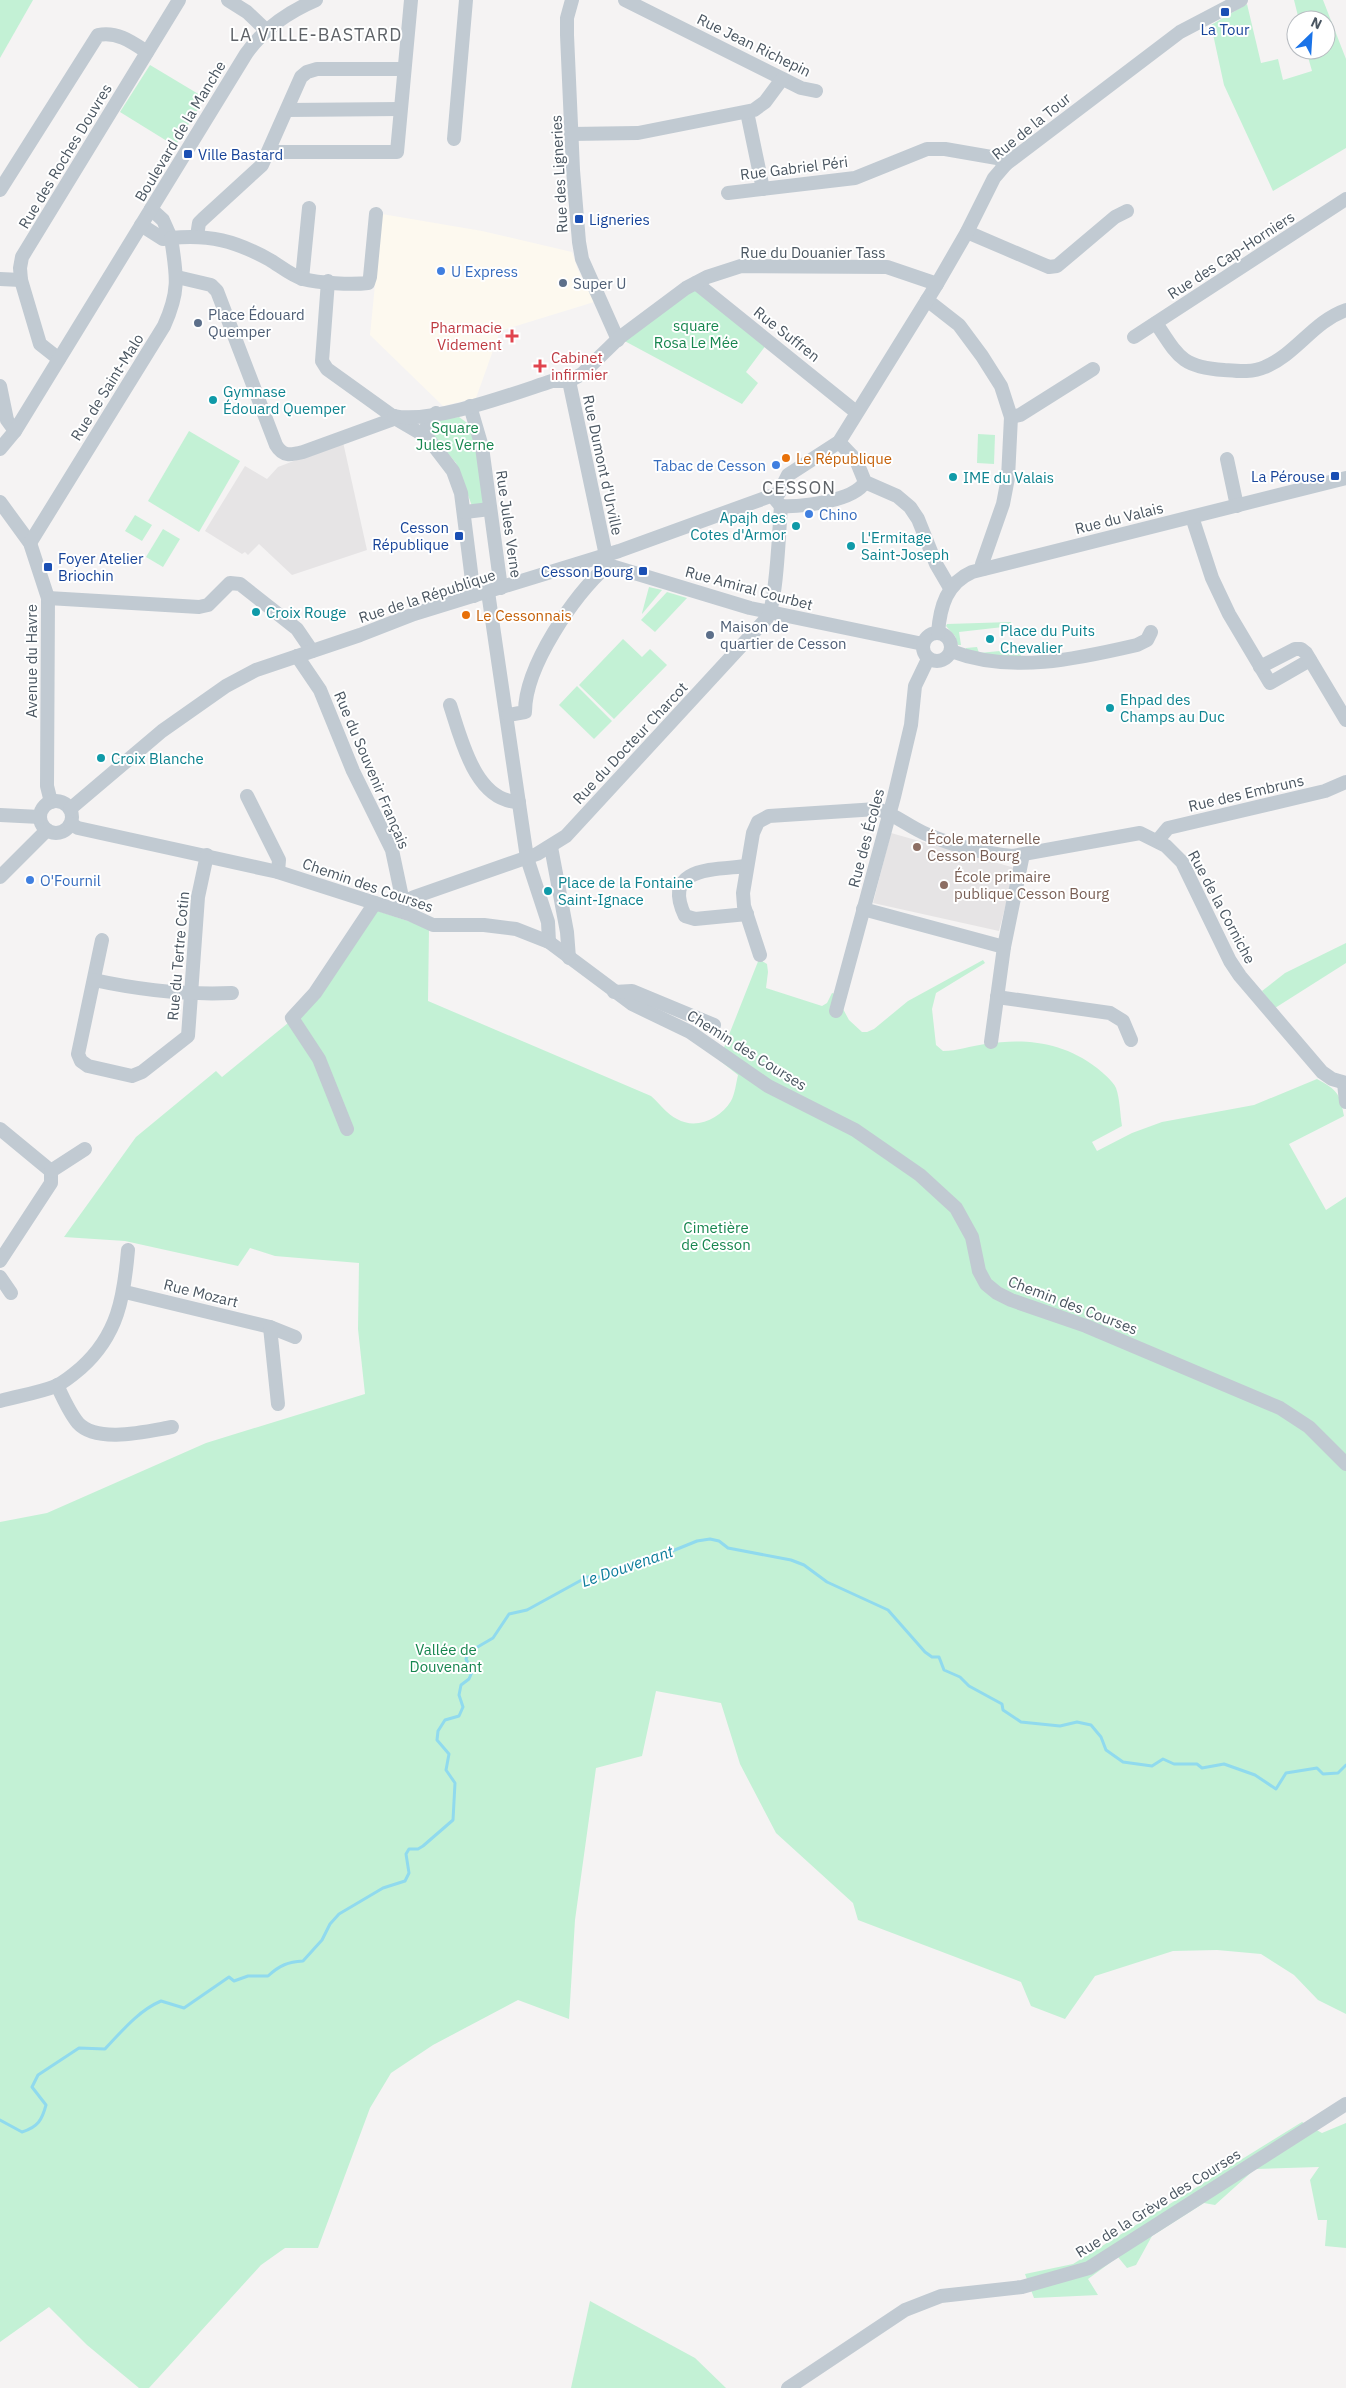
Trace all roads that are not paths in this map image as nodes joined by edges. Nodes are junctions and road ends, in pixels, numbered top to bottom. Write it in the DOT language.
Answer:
graph roads {
  1 [pos="180,0"];
  2 [pos="228,0"];
  3 [pos="316,0"];
  4 [pos="411,0"];
  5 [pos="466,0"];
  6 [pos="572,0"];
  7 [pos="625,0"];
  8 [pos="1241,0"];
  9 [pos="266,30"];
  10 [pos="147,52"];
  11 [pos="404,69"];
  12 [pos="782,79"];
  13 [pos="816,91"];
  14 [pos="400,109"];
  15 [pos="287,110"];
  16 [pos="747,112"];
  17 [pos="571,134"];
  18 [pos="454,139"];
  19 [pos="269,152"];
  20 [pos="1006,164"];
  21 [pos="762,189"];
  22 [pos="0,190"];
  23 [pos="728,193"];
  24 [pos="1346,199"];
  25 [pos="309,208"];
  26 [pos="151,209"];
  27 [pos="1128,210"];
  28 [pos="376,214"];
  29 [pos="141,224"];
  30 [pos="967,232"];
  31 [pos="197,236"];
  32 [pos="171,238"];
  33 [pos="177,277"];
  34 [pos="0,279"];
  35 [pos="302,279"];
  36 [pos="21,280"];
  37 [pos="328,281"];
  38 [pos="696,283"];
  39 [pos="937,284"];
  40 [pos="927,300"];
  41 [pos="1346,310"];
  42 [pos="1156,323"];
  43 [pos="1134,337"];
  44 [pos="618,340"];
  45 [pos="59,359"];
  46 [pos="1093,369"];
  47 [pos="569,382"];
  48 [pos="0,386"];
  49 [pos="470,406"];
  50 [pos="856,412"];
  51 [pos="436,413"];
  52 [pos="394,416"];
  53 [pos="1011,417"];
  54 [pos="15,431"];
  55 [pos="427,437"];
  56 [pos="839,442"];
  57 [pos="0,449"];
  58 [pos="1226,459"];
  59 [pos="1346,478"];
  60 [pos="865,482"];
  61 [pos="777,501"];
  62 [pos="0,502"];
  63 [pos="1237,506"];
  64 [pos="490,509"];
  65 [pos="465,512"];
  66 [pos="1192,517"];
  67 [pos="30,543"];
  68 [pos="607,560"];
  69 [pos="983,569"];
  70 [pos="950,588"];
  71 [pos="495,590"];
  72 [pos="474,596"];
  73 [pos="48,598"];
  74 [pos="770,613"];
  75 [pos="1151,632"];
  76 [pos="938,633"];
  77 [pos="922,644"];
  78 [pos="312,651"];
  79 [pos="951,651"];
  80 [pos="297,656"];
  81 [pos="928,659"];
  82 [pos="1310,660"];
  83 [pos="1260,667"];
  84 [pos="450,705"];
  85 [pos="508,714"];
  86 [pos="1346,720"];
  87 [pos="1346,782"];
  88 [pos="247,796"];
  89 [pos="52,802"];
  90 [pos="519,802"];
  91 [pos="70,809"];
  92 [pos="890,812"];
  93 [pos="0,815"];
  94 [pos="40,817"];
  95 [pos="70,824"];
  96 [pos="48,830"];
  97 [pos="1158,840"];
  98 [pos="551,847"];
  99 [pos="207,855"];
  100 [pos="1021,855"];
  101 [pos="527,858"];
  102 [pos="747,866"];
  103 [pos="278,872"];
  104 [pos="0,877"];
  105 [pos="375,903"];
  106 [pos="400,906"];
  107 [pos="864,909"];
  108 [pos="747,914"];
  109 [pos="102,940"];
  110 [pos="549,942"];
  111 [pos="1004,947"];
  112 [pos="760,955"];
  113 [pos="569,958"];
  114 [pos="94,980"];
  115 [pos="614,992"];
  116 [pos="192,993"];
  117 [pos="232,993"];
  118 [pos="997,997"];
  119 [pos="836,1010"];
  120 [pos="714,1025"];
  121 [pos="1131,1040"];
  122 [pos="991,1042"];
  123 [pos="1345,1083"];
  124 [pos="1346,1102"];
  125 [pos="347,1129"];
  126 [pos="0,1130"];
  127 [pos="85,1149"];
  128 [pos="51,1171"];
  129 [pos="128,1250"];
  130 [pos="0,1261"];
  131 [pos="0,1277"];
  132 [pos="125,1292"];
  133 [pos="11,1293"];
  134 [pos="270,1327"];
  135 [pos="295,1337"];
  136 [pos="58,1385"];
  137 [pos="0,1401"];
  138 [pos="278,1404"];
  139 [pos="172,1427"];
  140 [pos="1346,1464"];
  141 [pos="1346,2104"];
  142 [pos="788,2388"];
  1 -- 10 [label="street, Rue des Roches Douvres"];
  2 -- 9 [label="street"];
  3 -- 9 [label="street, Boulevard de la Manche"];
  4 -- 11 [label="street"];
  5 -- 18 [label="street"];
  6 -- 17 [label="street, Rue des Ligneries"];
  7 -- 12 [label="street, Rue Jean Richepin"];
  8 -- 20 [label="street, Rue de la Tour"];
  9 -- 26 [label="street, Boulevard de la Manche"];
  10 -- 22 [label="street"];
  10 -- 36 [label="street, Rue des Roches Douvres"];
  11 -- 14 [label="street"];
  11 -- 15 [label="street"];
  12 -- 13 [label="street, Rue Jean Richepin"];
  12 -- 16 [label="street"];
  14 -- 15 [label="street"];
  14 -- 19 [label="street"];
  15 -- 19 [label="street"];
  16 -- 17 [label="street"];
  16 -- 21 [label="street"];
  17 -- 44 [label="street, Rue des Ligneries"];
  19 -- 31 [label="street"];
  20 -- 21 [label="street, Rue Gabriel Péri"];
  20 -- 30 [label="street, Rue de la Tour"];
  21 -- 23 [label="street, Rue Gabriel Péri"];
  24 -- 42 [label="street, Rue des Cap-Horniers"];
  25 -- 35 [label="street"];
  26 -- 29 [label="street, Boulevard de la Manche"];
  26 -- 32 [label="street, Rue de Saint-Malo"];
  27 -- 30 [label="street"];
  28 -- 37 [label="street"];
  29 -- 32 [label="street"];
  29 -- 45 [label="street, Boulevard de la Manche"];
  30 -- 39 [label="street, Rue de la Tour"];
  31 -- 32 [label="street"];
  31 -- 35 [label="street"];
  32 -- 33 [label="street, Rue de Saint-Malo"];
  33 -- 52 [label="street"];
  33 -- 67 [label="street, Rue de Saint-Malo"];
  34 -- 36 [label="street"];
  35 -- 37 [label="street"];
  36 -- 45 [label="street, Rue des Roches Douvres"];
  37 -- 52 [label="street"];
  38 -- 39 [label="street, Rue du Douanier Tass"];
  38 -- 44 [label="street, Rue du Douanier Tass"];
  38 -- 50 [label="street, Rue Suffren"];
  39 -- 40 [label="street, Rue de la Tour"];
  40 -- 50 [label="street, Rue de la Tour"];
  40 -- 53 [label="street"];
  41 -- 42 [label="street"];
  42 -- 43 [label="street, Rue des Cap-Horniers"];
  44 -- 47 [label="street, Rue du Douanier Tass"];
  45 -- 54 [label="street, Boulevard de la Manche"];
  46 -- 53 [label="street"];
  47 -- 49 [label="street"];
  47 -- 68 [label="street, Rue Dumont d'Urville"];
  48 -- 54 [label="street"];
  49 -- 51 [label="street"];
  49 -- 64 [label="street, Rue Jules Verne"];
  50 -- 56 [label="street"];
  51 -- 52 [label="street"];
  51 -- 55 [label="street"];
  52 -- 55 [label="street"];
  53 -- 69 [label="street"];
  54 -- 57 [label="street, Boulevard de la Manche"];
  55 -- 65 [label="street"];
  56 -- 60 [label="street"];
  56 -- 61 [label="street"];
  58 -- 63 [label="street"];
  59 -- 63 [label="street, Rue du Valais"];
  60 -- 61 [label="street, Rue de la République"];
  60 -- 70 [label="street"];
  61 -- 68 [label="street, Rue de la République"];
  61 -- 74 [label="street"];
  62 -- 67 [label="street, Avenue du Havre"];
  63 -- 66 [label="street, Rue du Valais"];
  64 -- 65 [label="street"];
  64 -- 71 [label="street, Rue Jules Verne"];
  65 -- 72 [label="street"];
  66 -- 69 [label="street, Rue du Valais"];
  66 -- 83 [label="street"];
  67 -- 73 [label="street, Avenue du Havre"];
  68 -- 71 [label="street, Rue de la République"];
  68 -- 74 [label="street, Rue Amiral Courbet"];
  68 -- 85 [label="street"];
  69 -- 70 [label="street, Rue du Valais"];
  70 -- 76 [label="street"];
  71 -- 72 [label="street, Rue de la République"];
  71 -- 85 [label="street, Rue Jules Verne"];
  72 -- 78 [label="street, Rue de la République"];
  73 -- 78 [label="street"];
  73 -- 89 [label="street, Avenue du Havre"];
  74 -- 77 [label="street, Rue Amiral Courbet"];
  74 -- 98 [label="street, Rue du Docteur Charcot"];
  75 -- 79 [label="street"];
  76 -- 77 [label="street"];
  76 -- 79 [label="street"];
  77 -- 81 [label="street"];
  78 -- 80 [label="street, Rue de la République"];
  79 -- 81 [label="street"];
  80 -- 91 [label="street, Rue de la République"];
  80 -- 106 [label="street, Rue du Souvenir Français"];
  81 -- 92 [label="street, Rue des Écoles"];
  82 -- 83 [label="street"];
  82 -- 83 [label="street"];
  82 -- 86 [label="street"];
  84 -- 90 [label="street"];
  85 -- 90 [label="street, Rue Jules Verne"];
  87 -- 97 [label="street, Rue des Embruns"];
  88 -- 103 [label="street"];
  89 -- 91 [label="street"];
  89 -- 94 [label="street"];
  90 -- 101 [label="street, Rue Jules Verne"];
  91 -- 95 [label="street"];
  92 -- 100 [label="street, Rue de la Corniche"];
  92 -- 102 [label="street"];
  92 -- 107 [label="street, Rue des Écoles"];
  93 -- 94 [label="street"];
  94 -- 96 [label="street"];
  95 -- 96 [label="street"];
  95 -- 99 [label="street, Chemin des Courses"];
  96 -- 104 [label="street"];
  97 -- 100 [label="street, Rue de la Corniche"];
  97 -- 123 [label="street, Rue de la Corniche"];
  98 -- 101 [label="street, Rue du Docteur Charcot"];
  98 -- 113 [label="street"];
  99 -- 103 [label="street, Chemin des Courses"];
  99 -- 116 [label="street, Rue du Tertre Cotin"];
  100 -- 111 [label="street"];
  101 -- 106 [label="street, Rue du Docteur Charcot"];
  101 -- 110 [label="street, Rue Jules Verne"];
  102 -- 108 [label="street"];
  102 -- 108 [label="street"];
  103 -- 105 [label="street, Chemin des Courses"];
  105 -- 106 [label="street, Chemin des Courses"];
  105 -- 125 [label="street"];
  106 -- 110 [label="street, Chemin des Courses"];
  107 -- 111 [label="street, Rue des Écoles"];
  107 -- 119 [label="street"];
  108 -- 112 [label="street"];
  109 -- 114 [label="street"];
  110 -- 113 [label="street, Chemin des Courses"];
  111 -- 118 [label="street"];
  113 -- 115 [label="street, Chemin des Courses"];
  114 -- 116 [label="street"];
  114 -- 116 [label="street, Rue du Tertre Cotin"];
  115 -- 120 [label="street"];
  115 -- 140 [label="street, Chemin des Courses"];
  116 -- 117 [label="street"];
  118 -- 121 [label="street"];
  118 -- 122 [label="street"];
  123 -- 124 [label="street"];
  126 -- 128 [label="street"];
  127 -- 128 [label="street"];
  128 -- 130 [label="street"];
  129 -- 132 [label="street"];
  131 -- 133 [label="street"];
  132 -- 134 [label="street, Rue Mozart"];
  132 -- 136 [label="street"];
  134 -- 135 [label="street, Rue Mozart"];
  134 -- 138 [label="street"];
  136 -- 137 [label="street"];
  136 -- 139 [label="street"];
  141 -- 142 [label="street, Rue de la Grève des Courses"];
}
